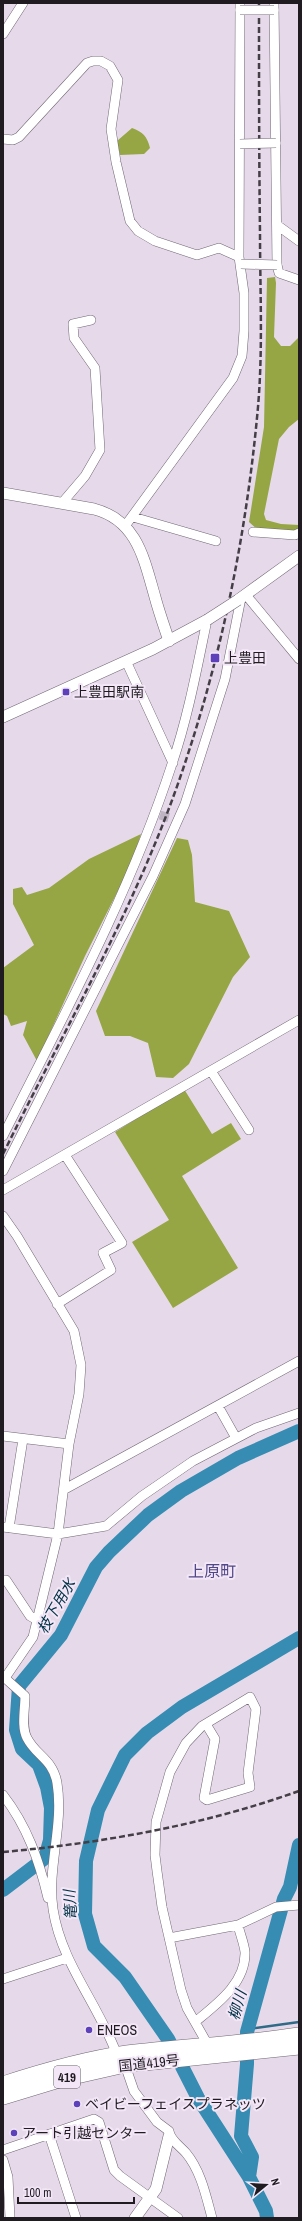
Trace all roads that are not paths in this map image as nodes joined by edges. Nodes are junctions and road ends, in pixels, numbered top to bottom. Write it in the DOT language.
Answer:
graph roads {
  1 [pos="23,3"];
  2 [pos="274,6"];
  3 [pos="240,7"];
  4 [pos="3,34"];
  5 [pos="3,139"];
  6 [pos="276,143"];
  7 [pos="240,144"];
  8 [pos="277,225"];
  9 [pos="299,241"];
  10 [pos="240,261"];
  11 [pos="277,265"];
  12 [pos="299,280"];
  13 [pos="91,320"];
  14 [pos="3,493"];
  15 [pos="62,503"];
  16 [pos="134,516"];
  17 [pos="126,526"];
  18 [pos="253,532"];
  19 [pos="299,533"];
  20 [pos="216,541"];
  21 [pos="299,556"];
  22 [pos="241,598"];
  23 [pos="207,620"];
  24 [pos="168,641"];
  25 [pos="299,659"];
  26 [pos="126,661"];
  27 [pos="3,717"];
  28 [pos="173,763"];
  29 [pos="299,1020"];
  30 [pos="210,1071"];
  31 [pos="249,1130"];
  32 [pos="3,1136"];
  33 [pos="65,1155"];
  34 [pos="3,1172"];
  35 [pos="3,1190"];
  36 [pos="3,1216"];
  37 [pos="57,1304"];
  38 [pos="299,1361"];
  39 [pos="218,1406"];
  40 [pos="299,1413"];
  41 [pos="3,1436"];
  42 [pos="236,1438"];
  43 [pos="23,1439"];
  44 [pos="69,1444"];
  45 [pos="65,1489"];
  46 [pos="6,1528"];
  47 [pos="58,1534"];
  48 [pos="3,1580"];
  49 [pos="37,1620"];
  50 [pos="6,1681"];
  51 [pos="206,1724"];
  52 [pos="3,1795"];
  53 [pos="299,1904"];
  54 [pos="53,1910"];
  55 [pos="238,1925"];
  56 [pos="169,1938"];
  57 [pos="67,1958"];
  58 [pos="3,1979"];
  59 [pos="195,2022"];
  60 [pos="299,2035"];
  61 [pos="261,2046"];
  62 [pos="299,2046"];
  63 [pos="210,2050"];
  64 [pos="125,2059"];
  65 [pos="3,2084"];
  66 [pos="3,2097"];
  67 [pos="49,2134"];
  68 [pos="169,2136"];
  69 [pos="3,2150"];
  70 [pos="3,2160"];
  71 [pos="150,2198"];
  72 [pos="10,2218"];
  73 [pos="76,2218"];
  74 [pos="135,2218"];
  75 [pos="178,2218"];
  76 [pos="212,2218"];
  1 -- 4 [label="street"];
  2 -- 3 [label="street, bridge"];
  2 -- 6 [label="street"];
  3 -- 7 [label="street"];
  5 -- 10 [label="street"];
  6 -- 7 [label="street, bridge"];
  6 -- 8 [label="street"];
  7 -- 10 [label="street"];
  8 -- 9 [label="street"];
  8 -- 11 [label="street"];
  10 -- 11 [label="street, bridge"];
  10 -- 16 [label="street"];
  11 -- 12 [label="street"];
  13 -- 15 [label="street"];
  14 -- 15 [label="street"];
  15 -- 17 [label="street"];
  16 -- 17 [label="street"];
  16 -- 20 [label="street"];
  17 -- 24 [label="street"];
  18 -- 19 [label="street"];
  21 -- 22 [label="street"];
  22 -- 23 [label="street, bridge"];
  22 -- 25 [label="street"];
  22 -- 34 [label="street"];
  23 -- 24 [label="street"];
  23 -- 28 [label="street"];
  24 -- 26 [label="street"];
  26 -- 27 [label="street"];
  26 -- 28 [label="street"];
  28 -- 32 [label="street"];
  29 -- 30 [label="street"];
  30 -- 31 [label="street"];
  30 -- 33 [label="street"];
  33 -- 35 [label="street"];
  33 -- 37 [label="street"];
  36 -- 37 [label="street"];
  37 -- 44 [label="street"];
  38 -- 39 [label="street"];
  39 -- 42 [label="street"];
  39 -- 45 [label="street"];
  40 -- 42 [label="street"];
  41 -- 43 [label="street"];
  42 -- 47 [label="street"];
  43 -- 44 [label="street"];
  43 -- 46 [label="street"];
  44 -- 45 [label="street"];
  45 -- 47 [label="street"];
  46 -- 47 [label="street"];
  47 -- 49 [label="street"];
  48 -- 49 [label="street"];
  49 -- 50 [label="street"];
  50 -- 54 [label="street"];
  51 -- 51 [label="street"];
  51 -- 56 [label="street"];
  52 -- 54 [label="street"];
  53 -- 55 [label="street"];
  54 -- 57 [label="street"];
  55 -- 56 [label="street"];
  55 -- 59 [label="street"];
  56 -- 59 [label="street"];
  57 -- 58 [label="street"];
  57 -- 64 [label="street"];
  59 -- 63 [label="street"];
  60 -- 61 [label="highway, 国道419号 / 419"];
  61 -- 62 [label="highway, 国道419号 / 419"];
  61 -- 63 [label="highway, 国道419号 / 419"];
  63 -- 64 [label="highway, 国道419号 / 419"];
  64 -- 65 [label="highway, 国道419号 / 419"];
  64 -- 66 [label="highway, 国道419号 / 419"];
  64 -- 68 [label="street"];
  67 -- 69 [label="street"];
  67 -- 71 [label="street"];
  67 -- 73 [label="street"];
  68 -- 71 [label="street"];
  68 -- 76 [label="street"];
  70 -- 72 [label="street"];
  71 -- 74 [label="street"];
  71 -- 75 [label="street"];
}
